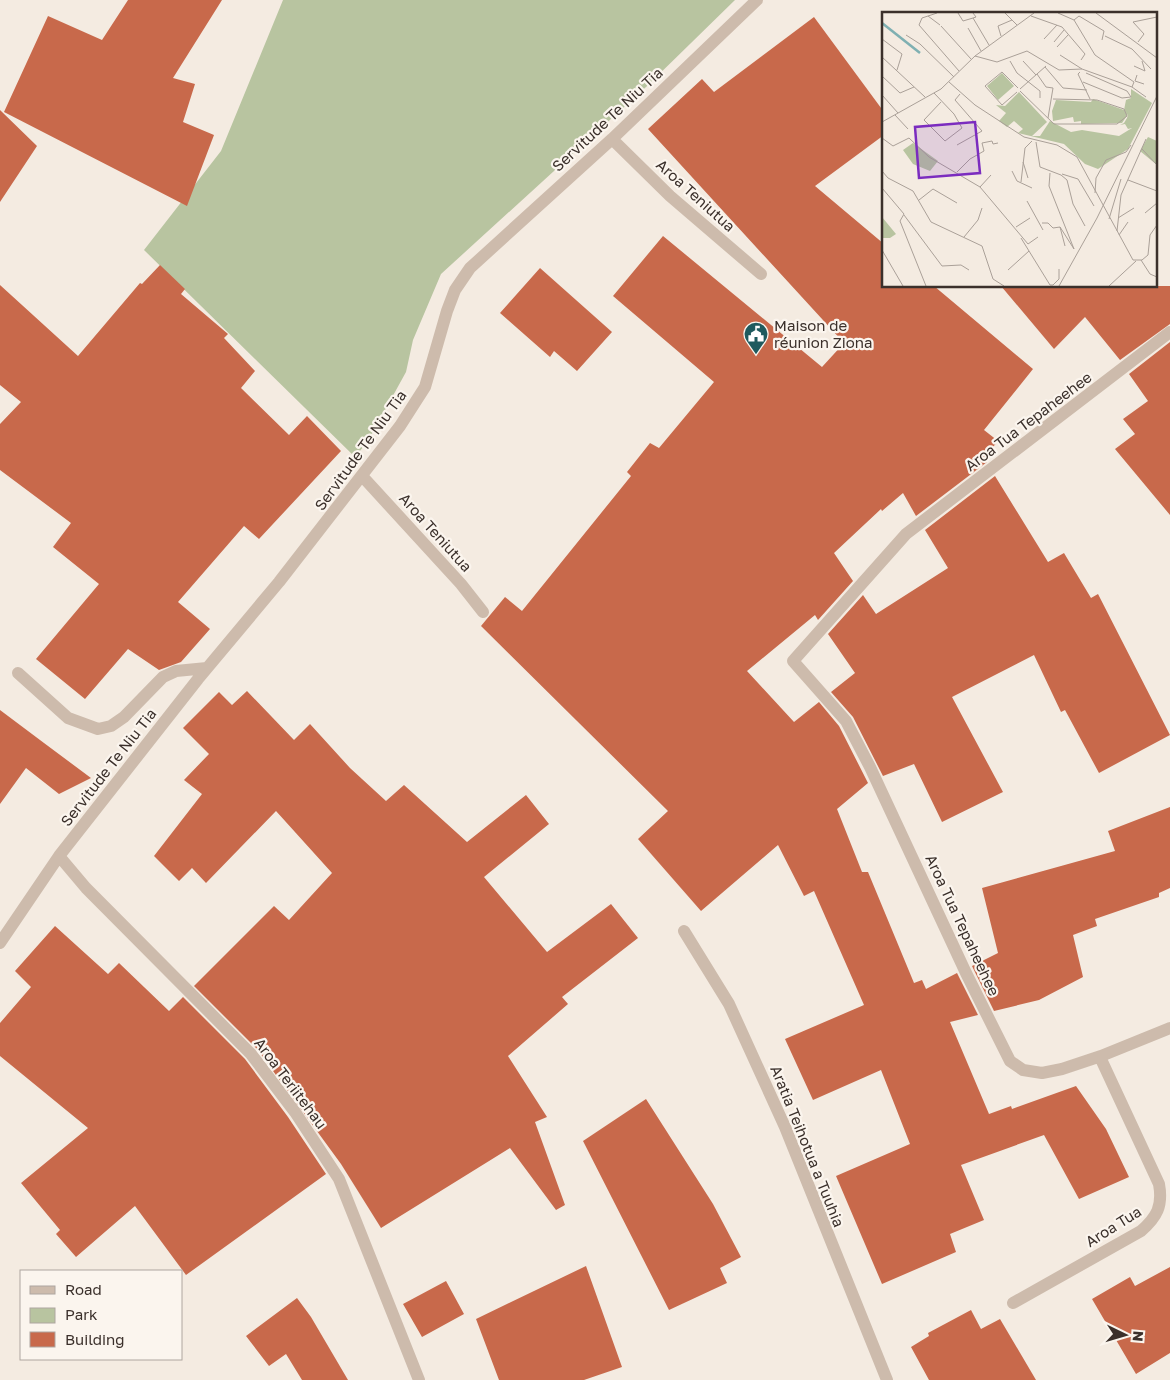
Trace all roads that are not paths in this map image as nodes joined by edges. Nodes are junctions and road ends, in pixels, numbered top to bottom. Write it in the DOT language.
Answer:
graph roads {
  1 [pos="757,0"];
  2 [pos="612,139"];
  3 [pos="761,274"];
  4 [pos="1170,332"];
  5 [pos="363,476"];
  6 [pos="483,612"];
  7 [pos="207,668"];
  8 [pos="18,674"];
  9 [pos="59,856"];
  10 [pos="684,931"];
  11 [pos="0,943"];
  12 [pos="1170,1028"];
  13 [pos="1100,1057"];
  14 [pos="1014,1303"];
  15 [pos="419,1380"];
  16 [pos="888,1380"];
  1 -- 2 [label="street, Servitude Te Niu Tia"];
  2 -- 3 [label="street, Aroa Teniutua"];
  2 -- 5 [label="street, Servitude Te Niu Tia"];
  4 -- 13 [label="street, Aroa Tua Tepaheehee"];
  5 -- 6 [label="street, Aroa Teniutua"];
  5 -- 7 [label="street, Servitude Te Niu Tia"];
  7 -- 8 [label="street"];
  7 -- 9 [label="street, Servitude Te Niu Tia"];
  9 -- 11 [label="street, Servitude Te Niu Tia"];
  9 -- 15 [label="street, Aroa Teriitehau"];
  10 -- 16 [label="street, Aratia Teihotua a Tuuhia"];
  12 -- 13 [label="street, Aroa Tua Tepaheehee"];
  13 -- 14 [label="street, Aroa Tua"];
}
